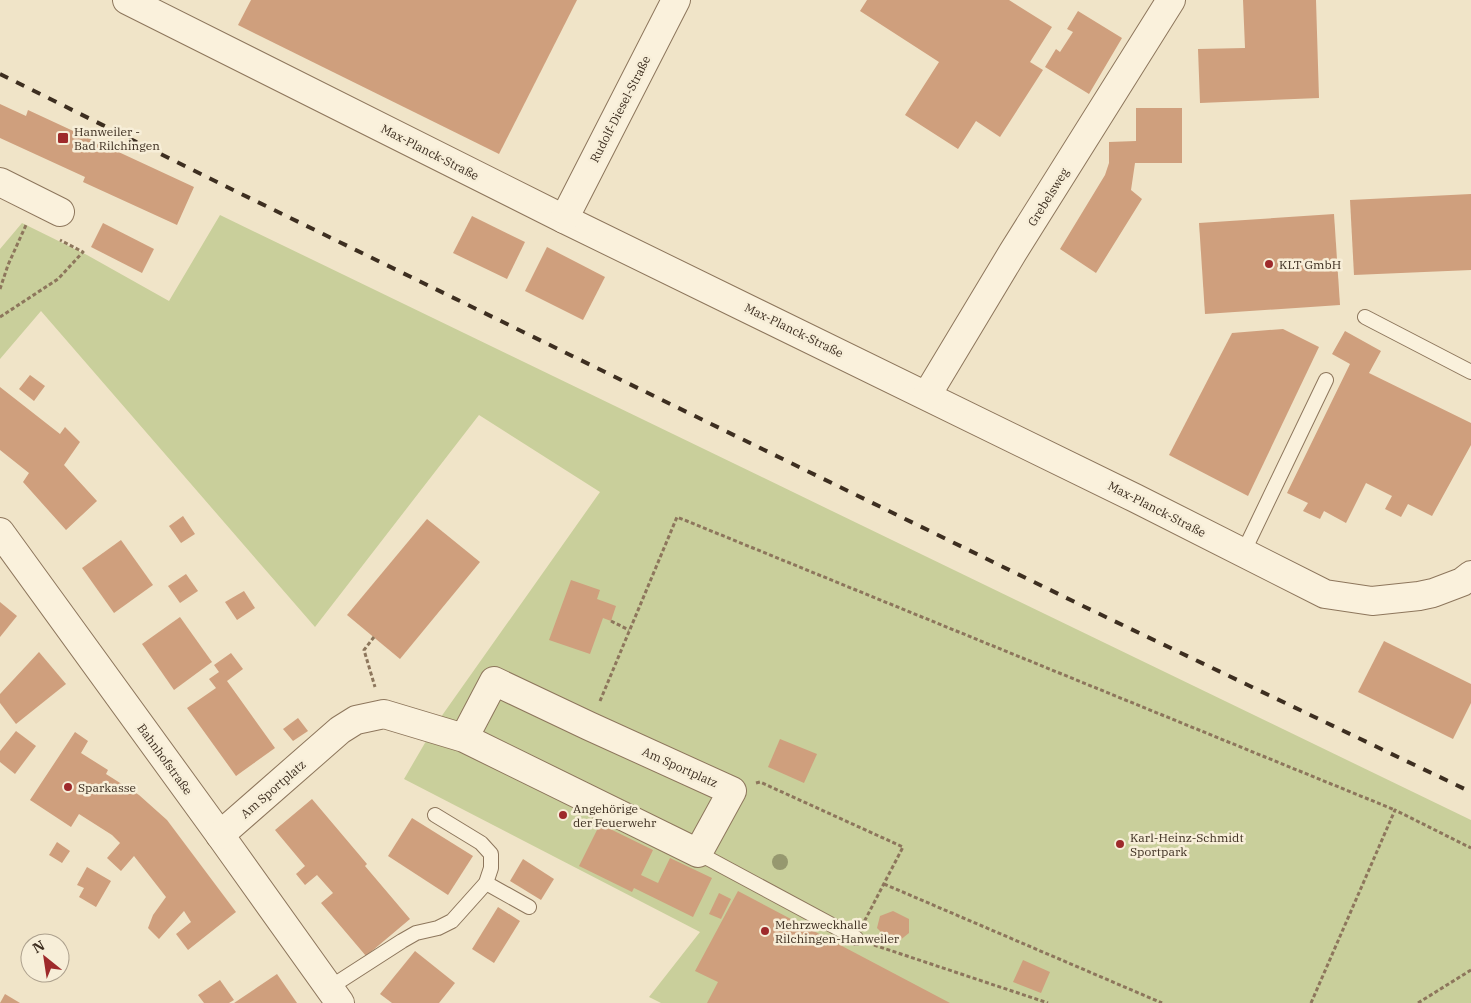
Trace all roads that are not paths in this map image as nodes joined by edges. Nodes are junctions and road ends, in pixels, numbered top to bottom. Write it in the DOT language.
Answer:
graph roads {
  1 [pos="126,0"];
  2 [pos="676,0"];
  3 [pos="1171,0"];
  4 [pos="2,186"];
  5 [pos="60,212"];
  6 [pos="564,219"];
  7 [pos="1365,316"];
  8 [pos="1471,372"];
  9 [pos="1326,380"];
  10 [pos="927,395"];
  11 [pos="0,532"];
  12 [pos="1243,553"];
  13 [pos="1468,582"];
  14 [pos="464,738"];
  15 [pos="435,815"];
  16 [pos="220,835"];
  17 [pos="698,853"];
  18 [pos="486,883"];
  19 [pos="529,907"];
  20 [pos="856,938"];
  21 [pos="334,996"];
  1 -- 6 [label="street, Max-Planck-Straße"];
  2 -- 6 [label="street, Rudolf-Diesel-Straße"];
  3 -- 10 [label="street, Grebelsweg"];
  4 -- 5 [label="street"];
  6 -- 10 [label="street, Max-Planck-Straße"];
  7 -- 8 [label="lane"];
  9 -- 12 [label="lane"];
  10 -- 12 [label="street, Max-Planck-Straße"];
  11 -- 16 [label="street, Bahnhofstraße"];
  12 -- 13 [label="street, Max-Planck-Straße"];
  14 -- 16 [label="street, Am Sportplatz"];
  14 -- 17 [label="street, Am Sportplatz"];
  14 -- 17 [label="street, Am Sportplatz"];
  15 -- 18 [label="lane"];
  16 -- 21 [label="street, Bahnhofstraße"];
  17 -- 20 [label="lane"];
  18 -- 19 [label="lane"];
  18 -- 21 [label="lane, Bahnhofstraße"];
}
